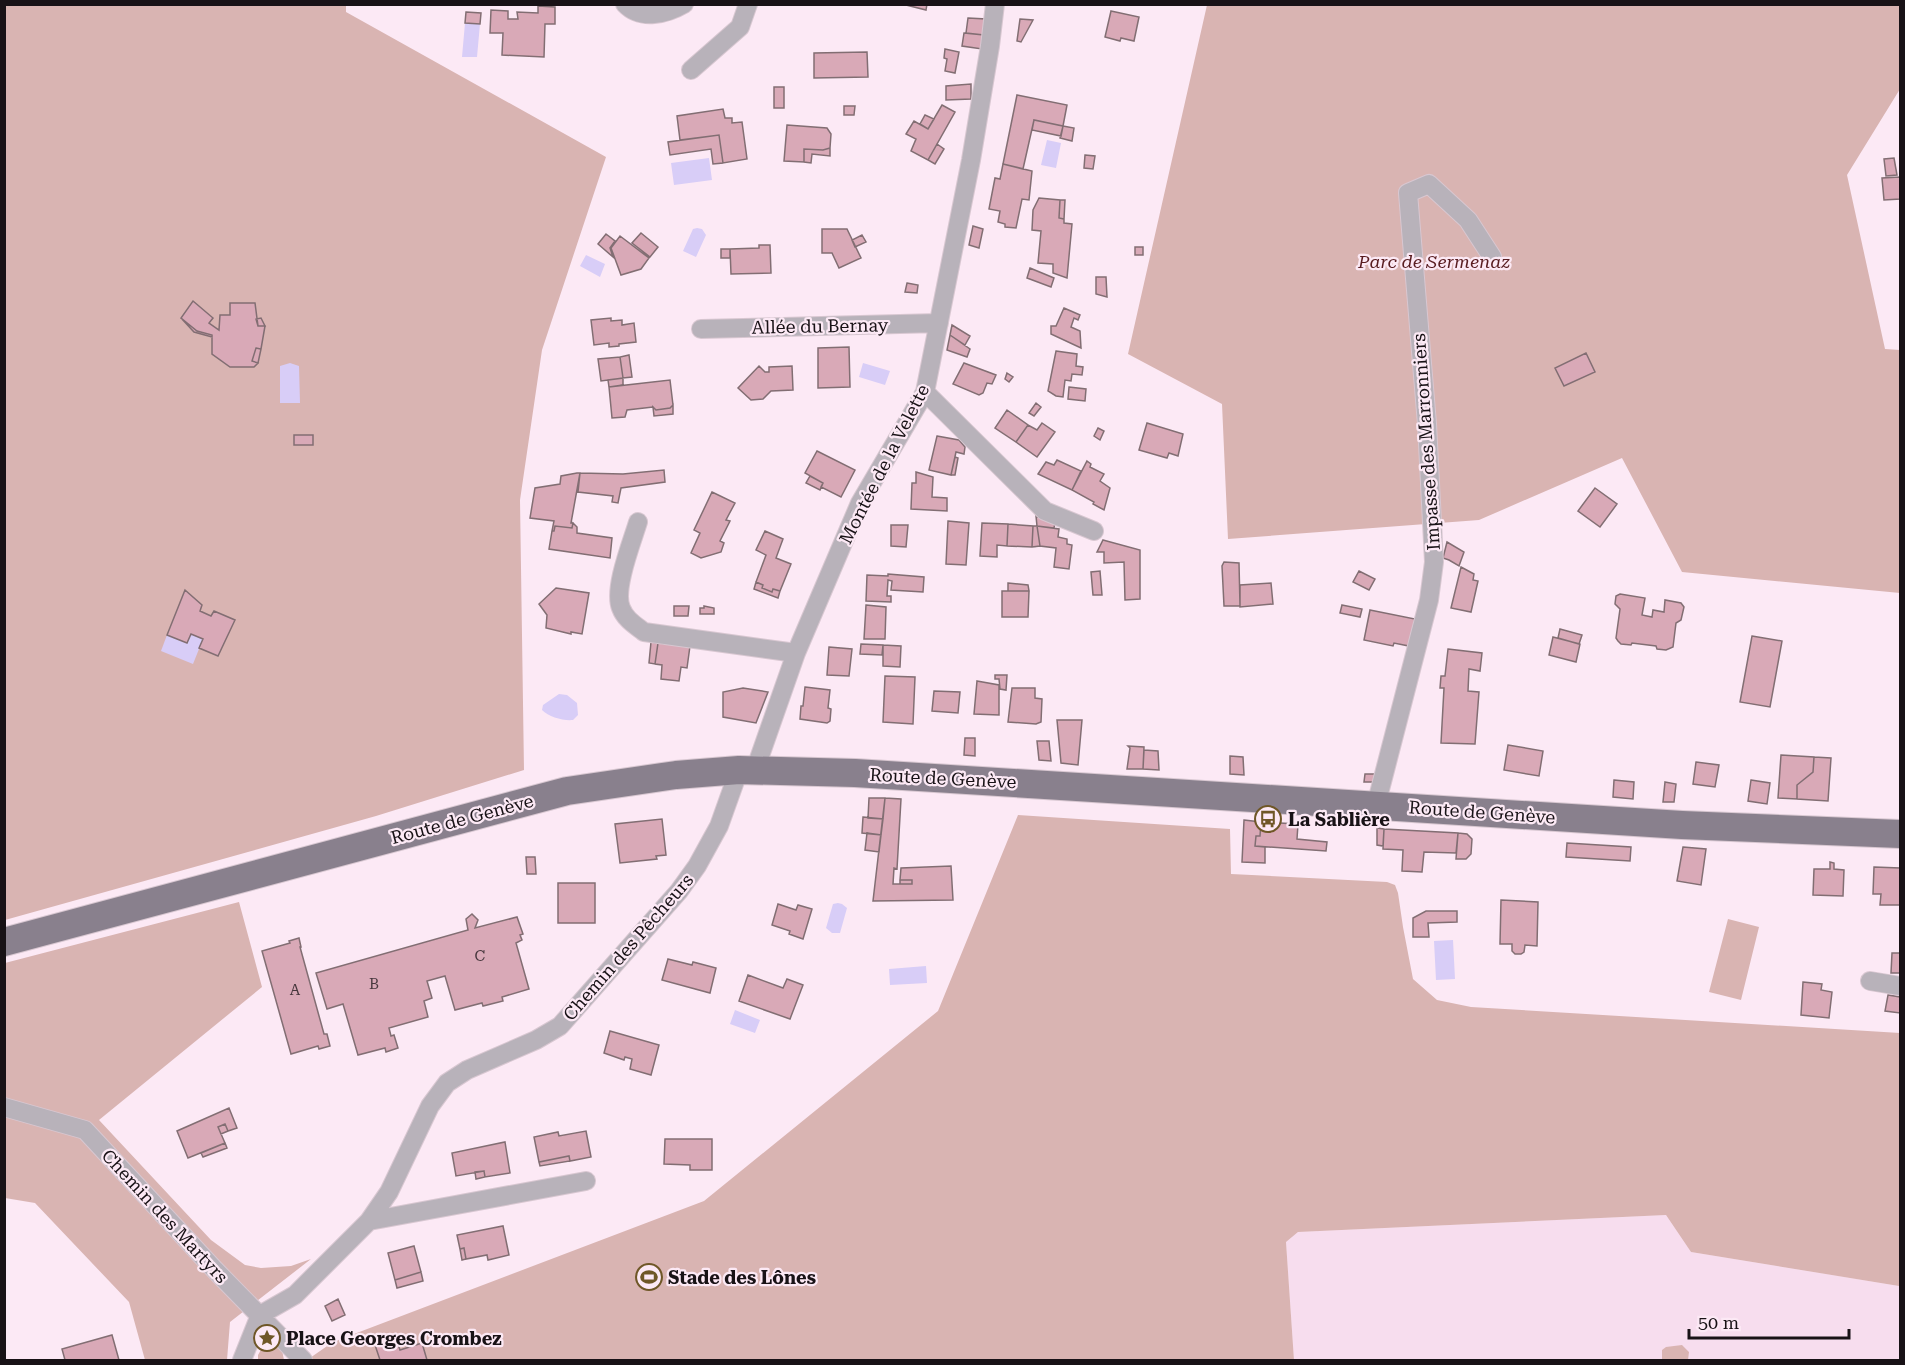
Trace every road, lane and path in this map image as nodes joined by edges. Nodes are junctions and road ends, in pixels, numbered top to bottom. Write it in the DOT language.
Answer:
graph roads {
  1 [pos="625,4"];
  2 [pos="684,4"];
  3 [pos="748,4"];
  4 [pos="995,4"];
  5 [pos="691,70"];
  6 [pos="1492,257"];
  7 [pos="939,323"];
  8 [pos="701,329"];
  9 [pos="925,392"];
  10 [pos="638,522"];
  11 [pos="1095,531"];
  12 [pos="796,653"];
  13 [pos="747,770"];
  14 [pos="1376,806"];
  15 [pos="1900,834"];
  16 [pos="4,942"];
  17 [pos="1870,981"];
  18 [pos="1900,986"];
  19 [pos="4,1107"];
  20 [pos="586,1181"];
  21 [pos="369,1221"];
  22 [pos="260,1315"];
  23 [pos="242,1360"];
  24 [pos="303,1360"];
  1 -- 2 [label="street"];
  3 -- 5 [label="street"];
  4 -- 7 [label="street, Montée de la Velette"];
  6 -- 14 [label="street, Impasse des Marronniers"];
  7 -- 8 [label="street, Allée du Bernay"];
  7 -- 9 [label="street, Montée de la Velette"];
  9 -- 11 [label="street"];
  9 -- 12 [label="street, Montée de la Velette"];
  10 -- 12 [label="street"];
  12 -- 13 [label="street, Montée de la Velette"];
  13 -- 14 [label="main road, Route de Genève"];
  13 -- 16 [label="main road, Route de Genève"];
  13 -- 21 [label="street, Chemin des Pêcheurs"];
  14 -- 15 [label="main road, Route de Genève"];
  17 -- 18 [label="street"];
  19 -- 22 [label="street, Chemin des Martyrs"];
  20 -- 21 [label="street"];
  21 -- 22 [label="street, Chemin des Pêcheurs"];
  22 -- 23 [label="street"];
  22 -- 24 [label="street, Chemin des Martyrs"];
}
